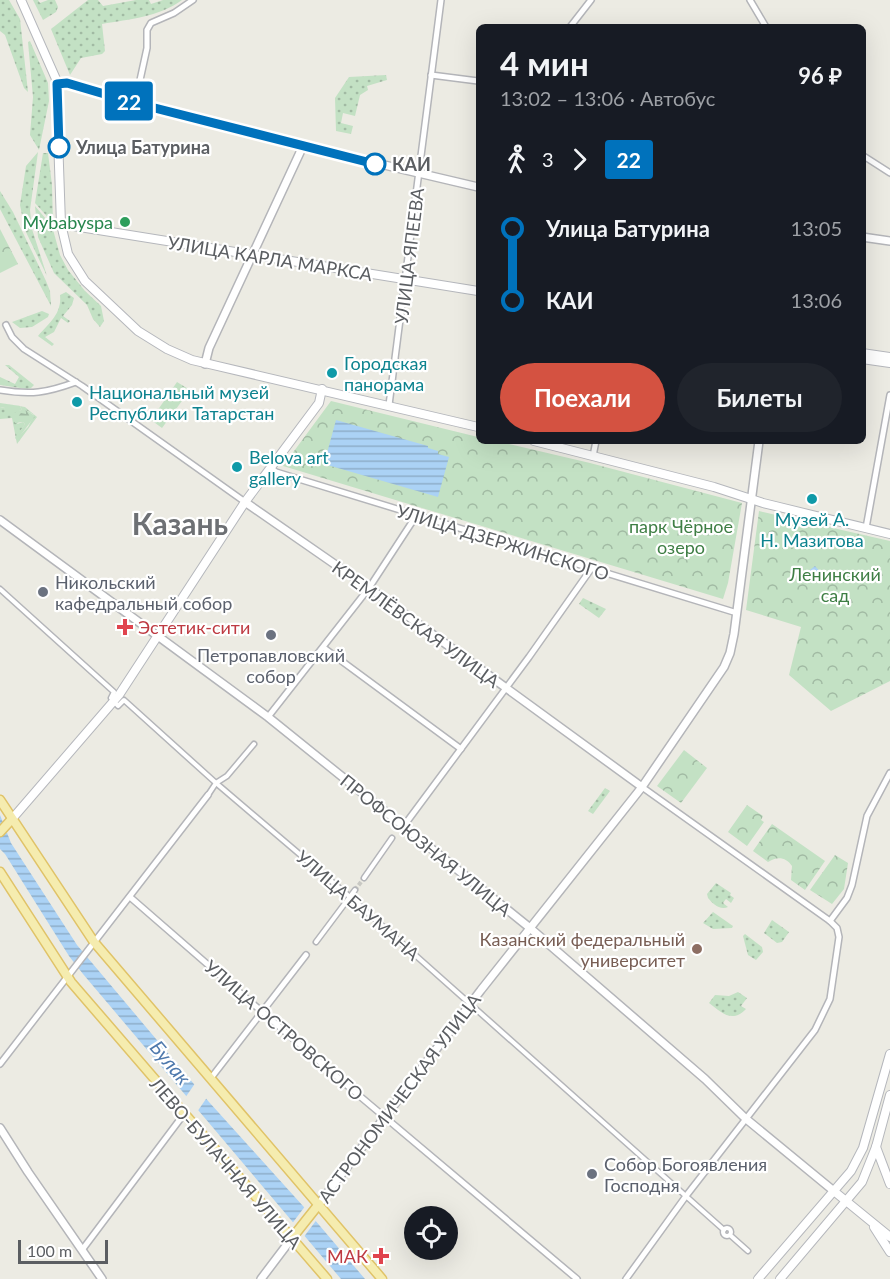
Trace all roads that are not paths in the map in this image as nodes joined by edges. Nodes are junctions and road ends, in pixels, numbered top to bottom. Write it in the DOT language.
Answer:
graph roads {
  1 [pos="21,0"];
  2 [pos="194,0"];
  3 [pos="441,0"];
  4 [pos="591,0"];
  5 [pos="750,0"];
  6 [pos="572,24"];
  7 [pos="763,24"];
  8 [pos="431,75"];
  9 [pos="476,81"];
  10 [pos="57,84"];
  11 [pos="135,103"];
  12 [pos="303,146"];
  13 [pos="866,158"];
  14 [pos="890,173"];
  15 [pos="419,174"];
  16 [pos="476,187"];
  17 [pos="62,226"];
  18 [pos="866,238"];
  19 [pos="890,241"];
  20 [pos="253,258"];
  21 [pos="406,282"];
  22 [pos="476,291"];
  23 [pos="476,296"];
  24 [pos="6,325"];
  25 [pos="866,354"];
  26 [pos="890,357"];
  27 [pos="866,359"];
  28 [pos="890,363"];
  29 [pos="205,364"];
  30 [pos="76,382"];
  31 [pos="322,389"];
  32 [pos="0,390"];
  33 [pos="890,395"];
  34 [pos="389,405"];
  35 [pos="476,427"];
  36 [pos="546,444"];
  37 [pos="595,444"];
  38 [pos="759,444"];
  39 [pos="592,456"];
  40 [pos="271,468"];
  41 [pos="752,499"];
  42 [pos="245,502"];
  43 [pos="416,516"];
  44 [pos="0,520"];
  45 [pos="866,528"];
  46 [pos="890,534"];
  47 [pos="591,568"];
  48 [pos="0,588"];
  49 [pos="369,588"];
  50 [pos="736,613"];
  51 [pos="159,636"];
  52 [pos="324,648"];
  53 [pos="506,688"];
  54 [pos="114,701"];
  55 [pos="268,717"];
  56 [pos="254,744"];
  57 [pos="461,749"];
  58 [pos="890,773"];
  59 [pos="216,783"];
  60 [pos="642,787"];
  61 [pos="208,795"];
  62 [pos="0,800"];
  63 [pos="9,822"];
  64 [pos="403,827"];
  65 [pos="0,832"];
  66 [pos="392,838"];
  67 [pos="0,872"];
  68 [pos="364,878"];
  69 [pos="355,890"];
  70 [pos="130,897"];
  71 [pos="350,897"];
  72 [pos="830,921"];
  73 [pos="530,928"];
  74 [pos="316,942"];
  75 [pos="92,945"];
  76 [pos="306,955"];
  77 [pos="69,974"];
  78 [pos="471,1004"];
  79 [pos="262,1012"];
  80 [pos="890,1054"];
  81 [pos="0,1064"];
  82 [pos="211,1078"];
  83 [pos="890,1095"];
  84 [pos="184,1114"];
  85 [pos="386,1117"];
  86 [pos="746,1118"];
  87 [pos="0,1128"];
  88 [pos="876,1146"];
  89 [pos="890,1182"];
  90 [pos="835,1192"];
  91 [pos="686,1196"];
  92 [pos="846,1202"];
  93 [pos="316,1207"];
  94 [pos="870,1220"];
  95 [pos="293,1236"];
  96 [pos="890,1237"];
  97 [pos="82,1250"];
  98 [pos="748,1251"];
  99 [pos="890,1252"];
  100 [pos="102,1279"];
  101 [pos="261,1279"];
  102 [pos="327,1279"];
  103 [pos="382,1279"];
  104 [pos="577,1279"];
  105 [pos="626,1279"];
  106 [pos="758,1279"];
  107 [pos="780,1279"];
  1 -- 10 [label="main road"];
  2 -- 11 [label="street"];
  3 -- 8 [label="street, УЛИЦА ЯПЕЕВА"];
  4 -- 6 [label="street"];
  5 -- 7 [label="street"];
  8 -- 9 [label="street"];
  8 -- 15 [label="street, УЛИЦА ЯПЕЕВА"];
  10 -- 11 [label="street"];
  10 -- 17 [label="main road"];
  11 -- 12 [label="street"];
  12 -- 15 [label="street"];
  12 -- 20 [label="street"];
  13 -- 14 [label="street"];
  15 -- 16 [label="street"];
  15 -- 21 [label="street, УЛИЦА ЯПЕЕВА"];
  17 -- 20 [label="main road, УЛИЦА КАРЛА МАРКСА"];
  17 -- 29 [label="main road"];
  18 -- 19 [label="street"];
  20 -- 21 [label="main road, УЛИЦА КАРЛА МАРКСА"];
  20 -- 29 [label="street"];
  21 -- 22 [label="main road, УЛИЦА КАРЛА МАРКСА"];
  21 -- 23 [label="main road, УЛИЦА КАРЛА МАРКСА"];
  21 -- 34 [label="street, УЛИЦА ЯПЕЕВА"];
  24 -- 30 [label="street, КРЕМЛЁВСКАЯ УЛИЦА"];
  25 -- 26 [label="main road"];
  27 -- 28 [label="main road"];
  29 -- 31 [label="main road"];
  30 -- 32 [label="street"];
  30 -- 42 [label="street, КРЕМЛЁВСКАЯ УЛИЦА"];
  31 -- 34 [label="main road"];
  31 -- 40 [label="main road"];
  33 -- 45 [label="street"];
  34 -- 35 [label="main road"];
  36 -- 39 [label="main road"];
  37 -- 39 [label="street"];
  38 -- 41 [label="street, АСТРОНОМИЧЕСКАЯ УЛИЦА"];
  39 -- 41 [label="main road"];
  40 -- 42 [label="main road"];
  40 -- 43 [label="street, УЛИЦА ДЗЕРЖИНСКОГО"];
  41 -- 45 [label="main road"];
  41 -- 50 [label="street, АСТРОНОМИЧЕСКАЯ УЛИЦА"];
  42 -- 49 [label="street, КРЕМЛЁВСКАЯ УЛИЦА"];
  42 -- 51 [label="main road"];
  43 -- 47 [label="street, УЛИЦА ДЗЕРЖИНСКОГО"];
  43 -- 49 [label="street"];
  44 -- 51 [label="street, ПРОФСОЮЗНАЯ УЛИЦА"];
  45 -- 46 [label="main road"];
  47 -- 50 [label="street, УЛИЦА ДЗЕРЖИНСКОГО"];
  47 -- 53 [label="street"];
  48 -- 54 [label="street"];
  49 -- 52 [label="street"];
  49 -- 53 [label="street, КРЕМЛЁВСКАЯ УЛИЦА"];
  50 -- 60 [label="street, АСТРОНОМИЧЕСКАЯ УЛИЦА"];
  51 -- 54 [label="main road"];
  51 -- 55 [label="street, ПРОФСОЮЗНАЯ УЛИЦА"];
  52 -- 55 [label="street"];
  52 -- 57 [label="street"];
  53 -- 57 [label="street"];
  53 -- 60 [label="street, КРЕМЛЁВСКАЯ УЛИЦА"];
  54 -- 59 [label="street, УЛИЦА БАУМАНА"];
  54 -- 63 [label="main road"];
  55 -- 64 [label="street, ПРОФСОЮЗНАЯ УЛИЦА"];
  56 -- 59 [label="street"];
  57 -- 64 [label="street"];
  58 -- 72 [label="street"];
  59 -- 61 [label="street"];
  59 -- 71 [label="street, УЛИЦА БАУМАНА"];
  60 -- 72 [label="street, КРЕМЛЁВСКАЯ УЛИЦА"];
  60 -- 73 [label="street, АСТРОНОМИЧЕСКАЯ УЛИЦА"];
  61 -- 70 [label="street"];
  62 -- 63 [label="main road"];
  63 -- 65 [label="main road"];
  63 -- 75 [label="main road"];
  64 -- 73 [label="street, ПРОФСОЮЗНАЯ УЛИЦА"];
  66 -- 68 [label="street"];
  67 -- 77 [label="main road, ЛЕВО-БУЛАЧНАЯ УЛИЦА"];
  69 -- 71 [label="street"];
  70 -- 75 [label="street"];
  70 -- 79 [label="street, УЛИЦА ОСТРОВСКОГО"];
  71 -- 74 [label="street"];
  71 -- 78 [label="street, УЛИЦА БАУМАНА"];
  72 -- 86 [label="street"];
  73 -- 78 [label="street, АСТРОНОМИЧЕСКАЯ УЛИЦА"];
  73 -- 86 [label="street, ПРОФСОЮЗНАЯ УЛИЦА"];
  75 -- 77 [label="street"];
  75 -- 82 [label="main road"];
  76 -- 79 [label="street"];
  77 -- 81 [label="street"];
  77 -- 84 [label="main road, ЛЕВО-БУЛАЧНАЯ УЛИЦА"];
  78 -- 85 [label="street, АСТРОНОМИЧЕСКАЯ УЛИЦА"];
  78 -- 91 [label="street, УЛИЦА БАУМАНА"];
  79 -- 82 [label="street"];
  79 -- 85 [label="street, УЛИЦА ОСТРОВСКОГО"];
  80 -- 90 [label="main road"];
  82 -- 93 [label="main road"];
  83 -- 88 [label="main road"];
  84 -- 95 [label="main road, ЛЕВО-БУЛАЧНАЯ УЛИЦА"];
  84 -- 97 [label="street"];
  85 -- 93 [label="street, АСТРОНОМИЧЕСКАЯ УЛИЦА"];
  85 -- 104 [label="street, УЛИЦА ОСТРОВСКОГО"];
  86 -- 90 [label="street, ПРОФСОЮЗНАЯ УЛИЦА"];
  86 -- 91 [label="street"];
  87 -- 97 [label="street"];
  88 -- 89 [label="main road"];
  88 -- 92 [label="main road"];
  90 -- 92 [label="main road"];
  90 -- 106 [label="main road"];
  91 -- 98 [label="street, УЛИЦА БАУМАНА"];
  91 -- 105 [label="street"];
  92 -- 94 [label="main road"];
  92 -- 107 [label="main road"];
  93 -- 95 [label="main road"];
  93 -- 103 [label="main road"];
  94 -- 96 [label="main road"];
  94 -- 99 [label="main road"];
  95 -- 101 [label="street"];
  95 -- 102 [label="main road, ЛЕВО-БУЛАЧНАЯ УЛИЦА"];
  97 -- 100 [label="street"];
}
